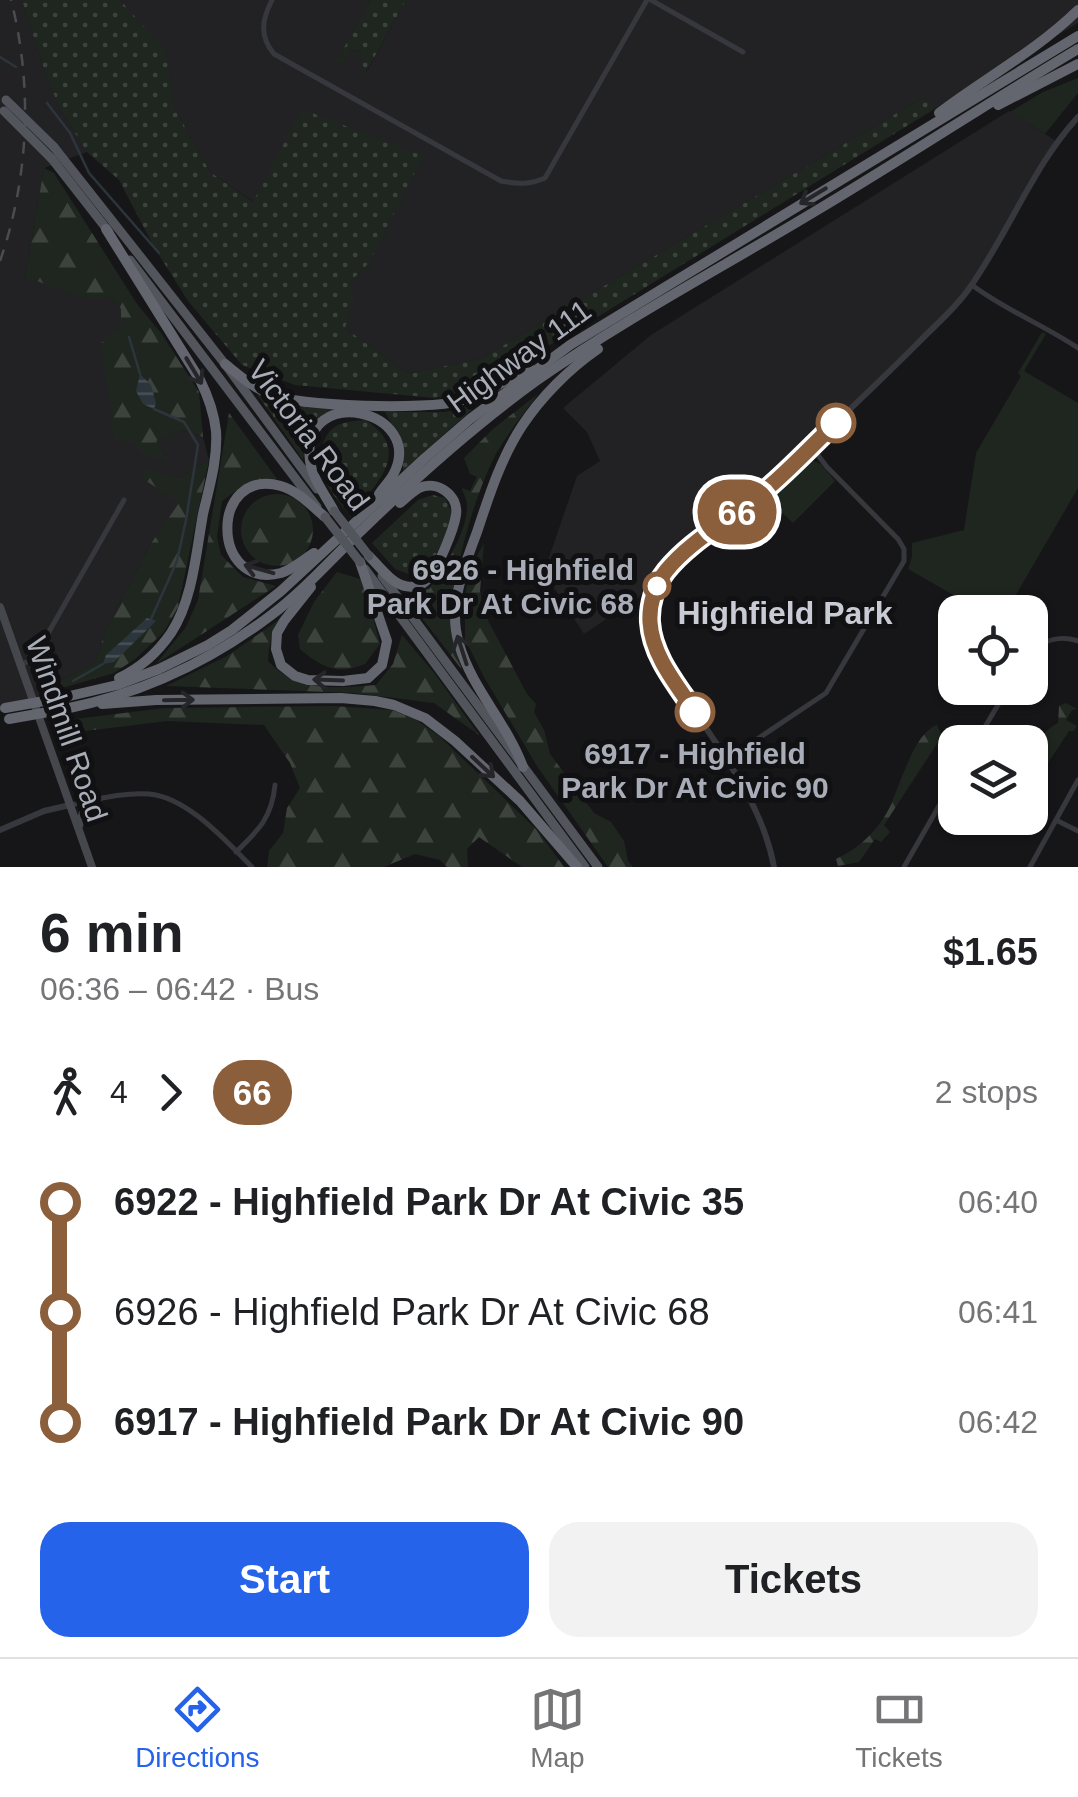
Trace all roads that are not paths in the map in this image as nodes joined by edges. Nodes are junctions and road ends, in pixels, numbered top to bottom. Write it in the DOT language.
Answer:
graph roads {
  1 [pos="272,0"];
  2 [pos="649,0"];
  3 [pos="1078,10"];
  4 [pos="1078,36"];
  5 [pos="1078,49"];
  6 [pos="743,52"];
  7 [pos="1078,64"];
  8 [pos="2,103"];
  9 [pos="1078,116"];
  10 [pos="939,134"];
  11 [pos="896,146"];
  12 [pos="106,229"];
  13 [pos="972,285"];
  14 [pos="642,312"];
  15 [pos="570,345"];
  16 [pos="1078,348"];
  17 [pos="225,364"];
  18 [pos="811,446"];
  19 [pos="124,500"];
  20 [pos="329,514"];
  21 [pos="359,519"];
  22 [pos="374,519"];
  23 [pos="344,534"];
  24 [pos="336,554"];
  25 [pos="364,559"];
  26 [pos="0,607"];
  27 [pos="1048,641"];
  28 [pos="1078,641"];
  29 [pos="20,665"];
  30 [pos="81,700"];
  31 [pos="4,714"];
  32 [pos="726,760"];
  33 [pos="523,767"];
  34 [pos="1078,780"];
  35 [pos="275,785"];
  36 [pos="95,800"];
  37 [pos="70,805"];
  38 [pos="938,808"];
  39 [pos="1056,820"];
  40 [pos="0,830"];
  41 [pos="79,830"];
  42 [pos="1078,832"];
  43 [pos="236,852"];
  44 [pos="92,867"];
  45 [pos="252,867"];
  46 [pos="577,867"];
  47 [pos="585,867"];
  48 [pos="598,867"];
  49 [pos="774,867"];
  50 [pos="904,867"];
  51 [pos="1030,867"];
  1 -- 2 [label="street"];
  2 -- 6 [label="street"];
  3 -- 11 [label="highway"];
  4 -- 11 [label="highway, Highway 111"];
  5 -- 10 [label="highway, Highway 111"];
  7 -- 10 [label="highway"];
  8 -- 12 [label="main road, Victoria Road, bridge"];
  8 -- 17 [label="main road, Victoria Road, bridge"];
  9 -- 13 [label="street"];
  10 -- 14 [label="highway, Highway 111"];
  11 -- 15 [label="highway, Highway 111, one-way"];
  12 -- 20 [label="main road, Victoria Road"];
  12 -- 30 [label="highway, one-way"];
  13 -- 16 [label="street"];
  13 -- 18 [label="street"];
  14 -- 22 [label="highway, Highway 111"];
  33 -- 14 [label="highway, one-way"];
  15 -- 17 [label="highway"];
  15 -- 21 [label="highway, Highway 111"];
  17 -- 20 [label="main road, Victoria Road"];
  18 -- 32 [label="street"];
  18 -- 32 [label="street"];
  19 -- 29 [label="street"];
  20 -- 21 [label="highway"];
  23 -- 20 [label="highway, one-way"];
  20 -- 25 [label="main road, Victoria Road, bridge"];
  21 -- 23 [label="highway, Highway 111"];
  22 -- 24 [label="highway, Highway 111"];
  22 -- 25 [label="highway"];
  23 -- 30 [label="highway, Highway 111"];
  25 -- 24 [label="highway, one-way"];
  24 -- 30 [label="highway, Highway 111"];
  25 -- 33 [label="main road, Victoria Road"];
  25 -- 47 [label="main road, Victoria Road"];
  26 -- 29 [label="main road, Windmill Road"];
  27 -- 28 [label="street"];
  29 -- 37 [label="main road, Windmill Road"];
  30 -- 31 [label="highway, Highway 111, bridge"];
  30 -- 46 [label="highway, one-way"];
  32 -- 49 [label="street"];
  33 -- 48 [label="main road, Victoria Road"];
  34 -- 39 [label="street"];
  35 -- 43 [label="street"];
  36 -- 37 [label="street"];
  36 -- 41 [label="main road"];
  36 -- 43 [label="street"];
  37 -- 40 [label="street"];
  37 -- 41 [label="main road, Windmill Road"];
  38 -- 50 [label="street"];
  39 -- 42 [label="street"];
  39 -- 51 [label="street"];
  41 -- 44 [label="main road, Windmill Road"];
  43 -- 45 [label="street"];
}
